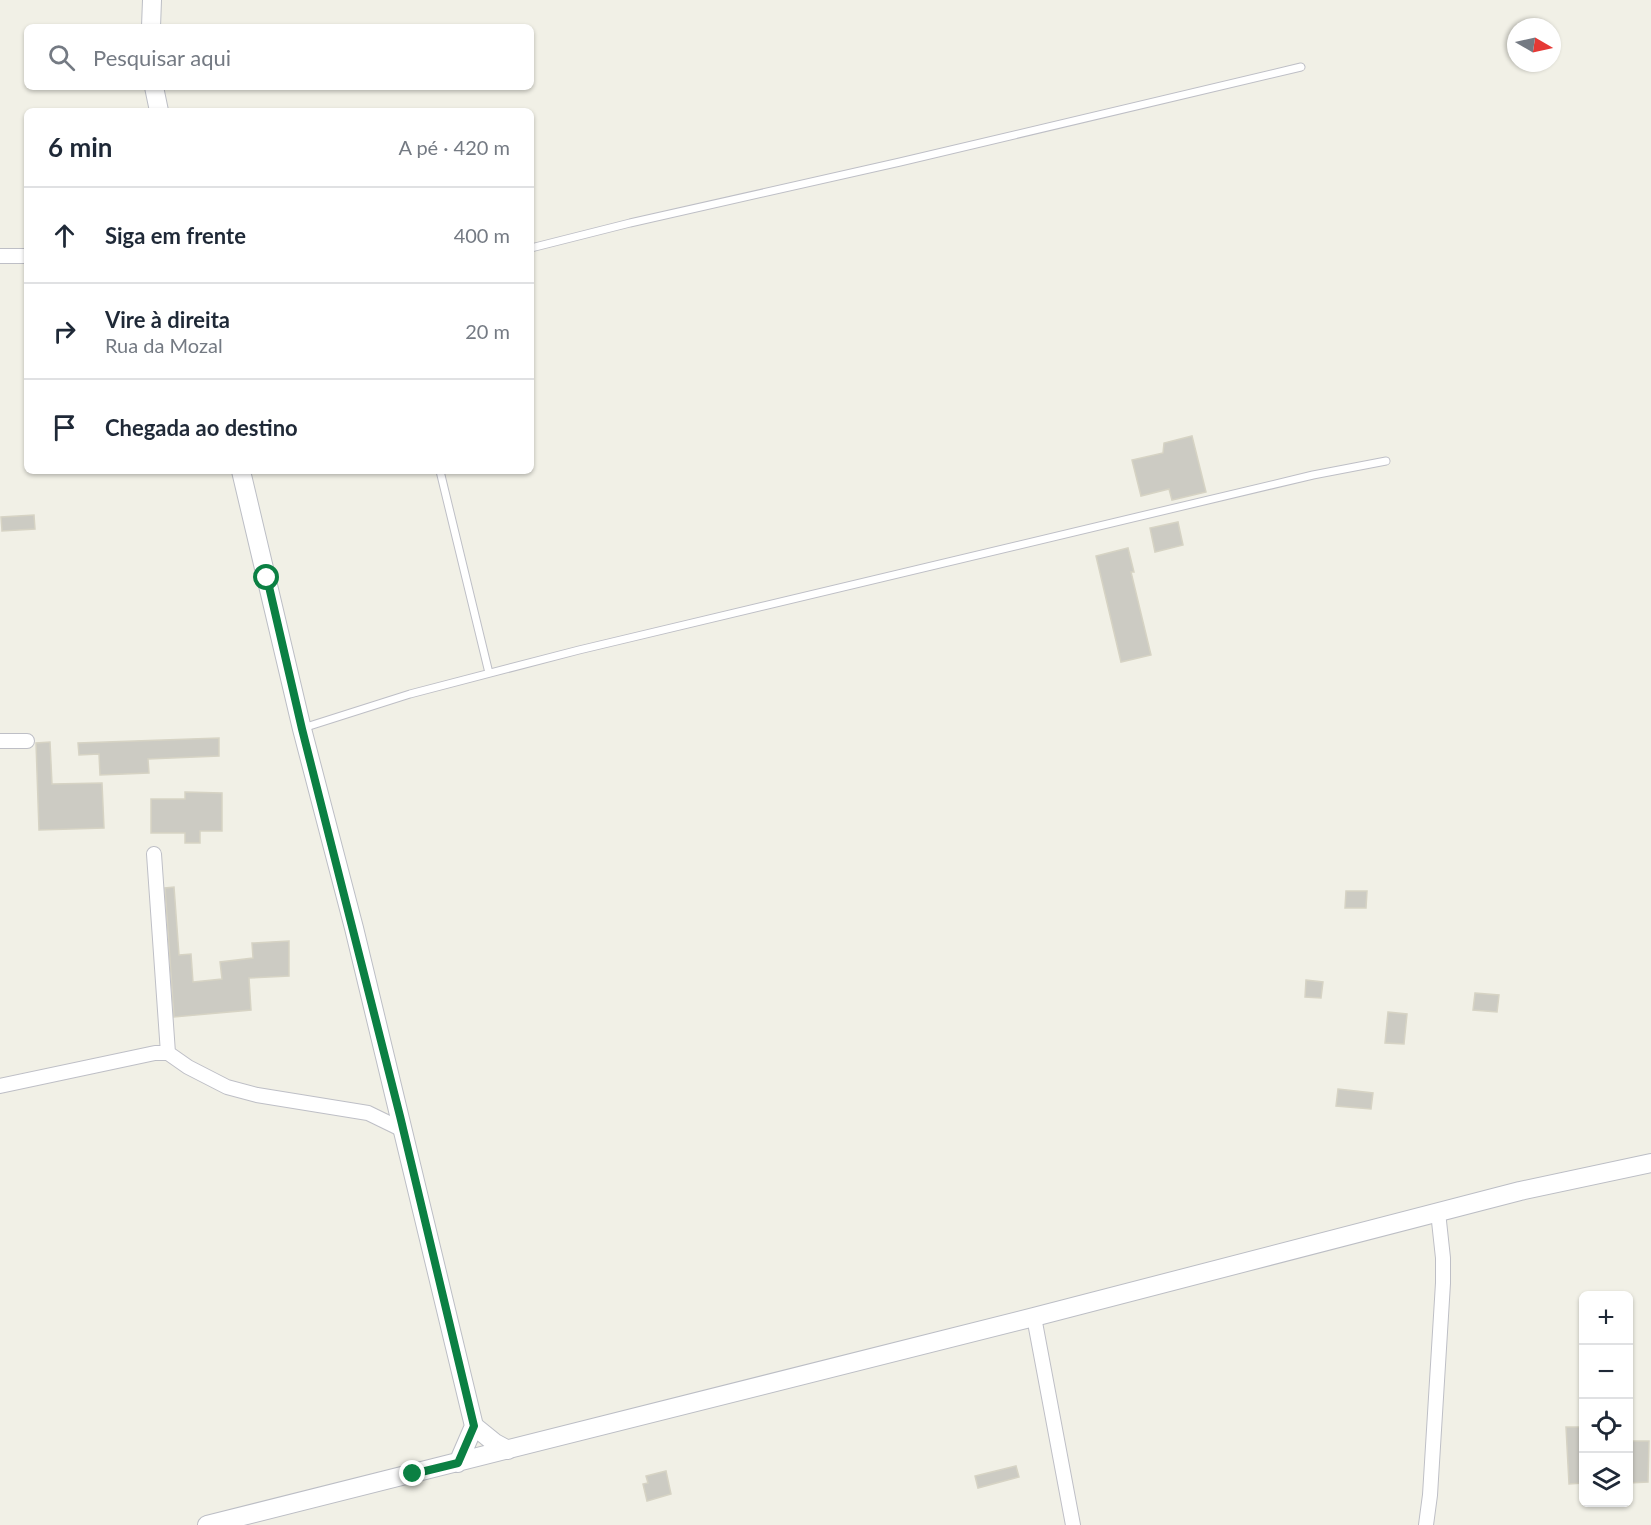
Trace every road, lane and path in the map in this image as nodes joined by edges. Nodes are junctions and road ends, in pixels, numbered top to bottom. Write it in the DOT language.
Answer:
graph roads {
  1 [pos="152,0"];
  2 [pos="151,24"];
  3 [pos="1301,67"];
  4 [pos="155,90"];
  5 [pos="158,108"];
  6 [pos="534,247"];
  7 [pos="0,256"];
  8 [pos="24,256"];
  9 [pos="1386,460"];
  10 [pos="242,474"];
  11 [pos="441,474"];
  12 [pos="489,673"];
  13 [pos="302,729"];
  14 [pos="0,741"];
  15 [pos="27,741"];
  16 [pos="154,854"];
  17 [pos="168,1053"];
  18 [pos="0,1086"];
  19 [pos="403,1130"];
  20 [pos="1651,1163"];
  21 [pos="1438,1212"];
  22 [pos="1034,1317"];
  23 [pos="474,1426"];
  24 [pos="508,1450"];
  25 [pos="458,1463"];
  26 [pos="207,1525"];
  27 [pos="1073,1525"];
  28 [pos="1426,1525"];
  1 -- 2 [label="main road"];
  3 -- 6 [label="lane"];
  4 -- 5 [label="main road"];
  7 -- 8 [label="street"];
  9 -- 12 [label="lane"];
  10 -- 13 [label="main road"];
  11 -- 12 [label="lane"];
  12 -- 13 [label="lane"];
  13 -- 19 [label="main road"];
  14 -- 15 [label="street"];
  16 -- 17 [label="street"];
  17 -- 18 [label="street"];
  17 -- 19 [label="street"];
  19 -- 23 [label="main road"];
  20 -- 21 [label="main road"];
  21 -- 22 [label="main road"];
  21 -- 28 [label="street"];
  22 -- 24 [label="main road"];
  22 -- 27 [label="street"];
  23 -- 24 [label="main road"];
  23 -- 25 [label="main road"];
  24 -- 25 [label="main road"];
  25 -- 26 [label="main road"];
}
